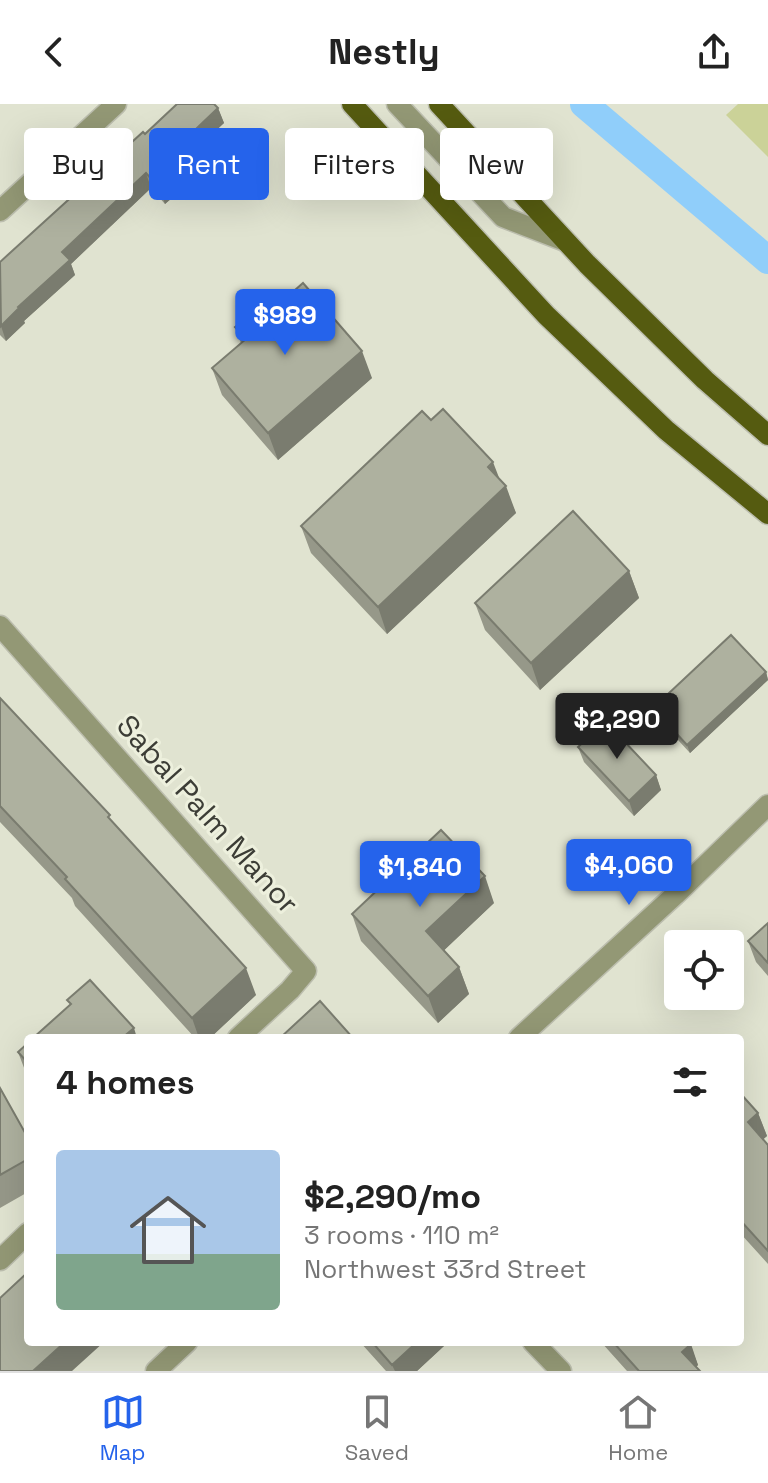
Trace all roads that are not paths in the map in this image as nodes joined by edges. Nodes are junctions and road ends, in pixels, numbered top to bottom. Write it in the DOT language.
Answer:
graph roads {
  1 [pos="116,104"];
  2 [pos="352,104"];
  3 [pos="397,104"];
  4 [pos="439,104"];
  5 [pos="0,211"];
  6 [pos="565,241"];
  7 [pos="768,435"];
  8 [pos="768,514"];
  9 [pos="0,626"];
  10 [pos="768,805"];
  11 [pos="242,1034"];
  12 [pos="523,1034"];
  13 [pos="24,1237"];
  14 [pos="0,1260"];
  15 [pos="183,1346"];
  16 [pos="537,1346"];
  17 [pos="156,1371"];
  18 [pos="561,1371"];
  1 -- 5 [label="street"];
  2 -- 8 [label="main road"];
  3 -- 6 [label="street"];
  4 -- 6 [label="main road"];
  6 -- 7 [label="main road"];
  9 -- 11 [label="street, Sabal Palm Manor"];
  10 -- 12 [label="street"];
  13 -- 14 [label="street"];
  15 -- 17 [label="street"];
  16 -- 18 [label="street"];
}
